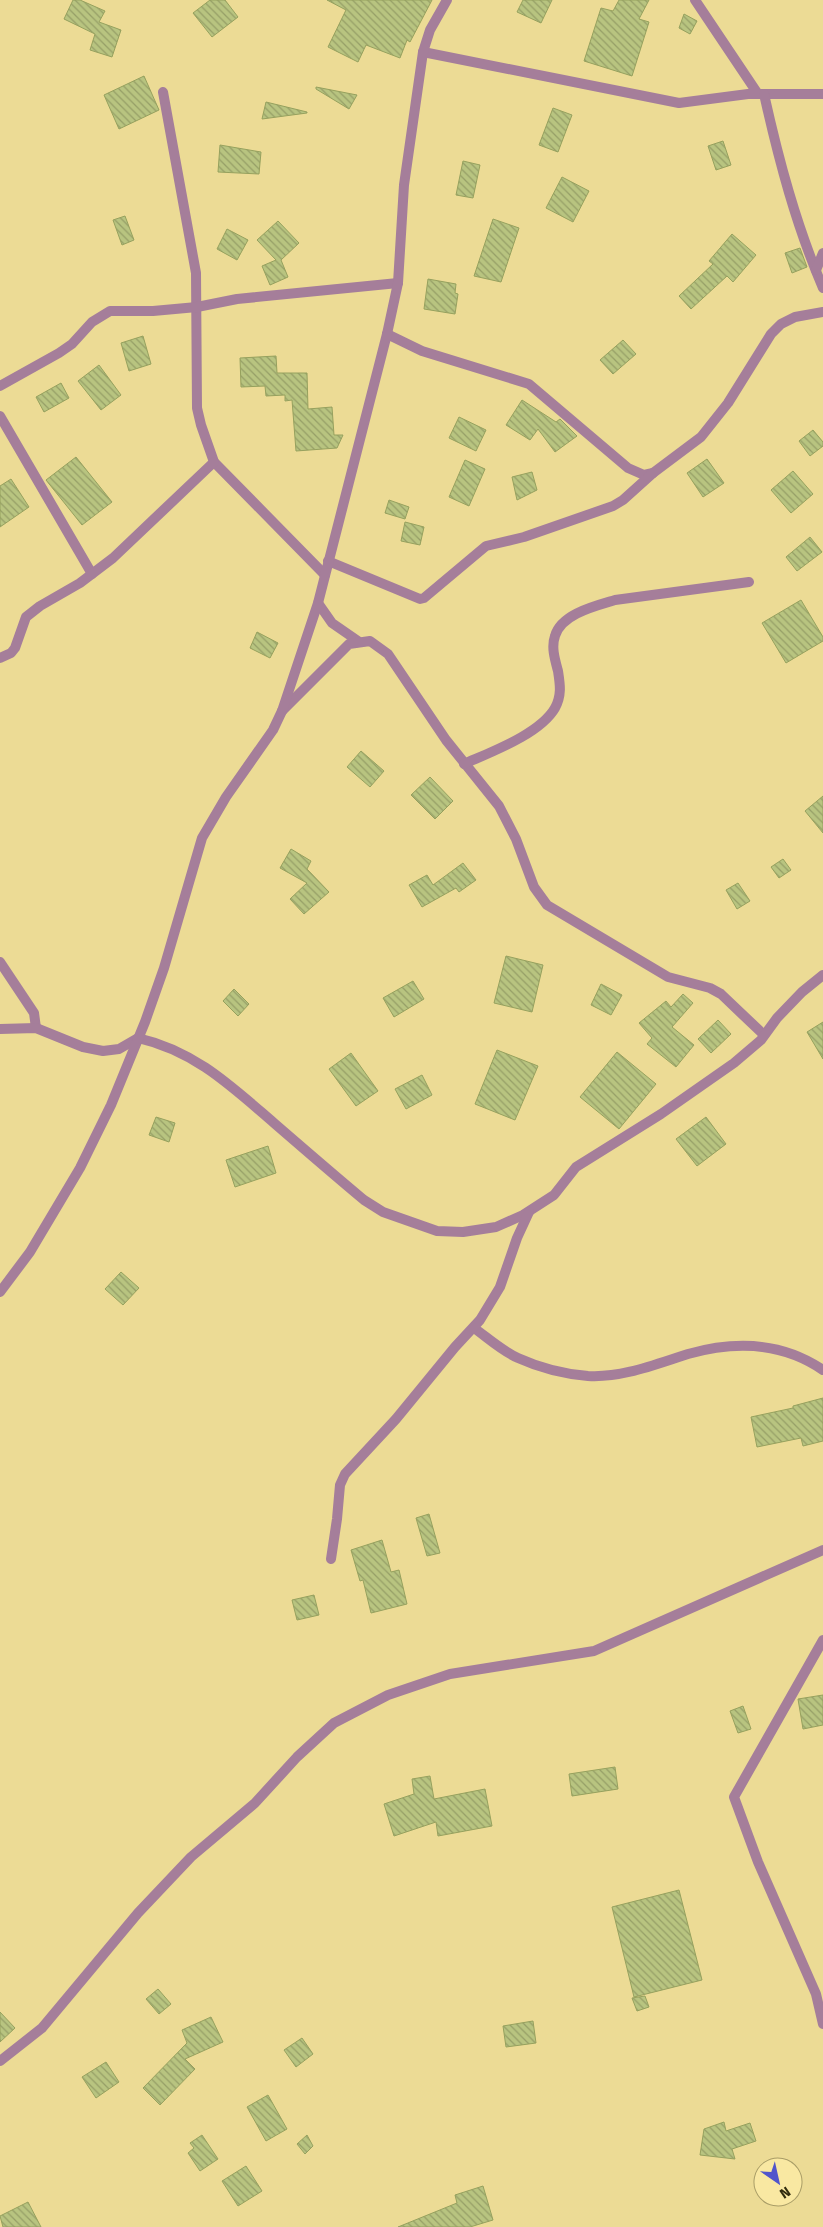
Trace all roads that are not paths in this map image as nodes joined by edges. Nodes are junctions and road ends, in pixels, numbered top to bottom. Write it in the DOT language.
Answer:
graph roads {
  1 [pos="446,0"];
  2 [pos="695,0"];
  3 [pos="423,52"];
  4 [pos="163,92"];
  5 [pos="761,94"];
  6 [pos="823,94"];
  7 [pos="823,253"];
  8 [pos="816,270"];
  9 [pos="398,283"];
  10 [pos="823,288"];
  11 [pos="197,307"];
  12 [pos="823,312"];
  13 [pos="387,334"];
  14 [pos="0,386"];
  15 [pos="0,416"];
  16 [pos="214,462"];
  17 [pos="653,473"];
  18 [pos="328,561"];
  19 [pos="92,574"];
  20 [pos="324,574"];
  21 [pos="749,582"];
  22 [pos="318,603"];
  23 [pos="358,641"];
  24 [pos="0,658"];
  25 [pos="282,711"];
  26 [pos="464,764"];
  27 [pos="0,962"];
  28 [pos="823,975"];
  29 [pos="36,1028"];
  30 [pos="0,1029"];
  31 [pos="764,1035"];
  32 [pos="138,1038"];
  33 [pos="530,1211"];
  34 [pos="0,1292"];
  35 [pos="474,1328"];
  36 [pos="823,1370"];
  37 [pos="823,1550"];
  38 [pos="331,1559"];
  39 [pos="823,1640"];
  40 [pos="823,2024"];
  41 [pos="0,2061"];
  1 -- 3 [label="street"];
  2 -- 5 [label="street"];
  3 -- 5 [label="street"];
  3 -- 9 [label="street"];
  4 -- 11 [label="street"];
  5 -- 6 [label="street"];
  5 -- 8 [label="street"];
  7 -- 8 [label="street"];
  8 -- 10 [label="street"];
  9 -- 11 [label="street"];
  9 -- 13 [label="street"];
  11 -- 14 [label="street"];
  11 -- 16 [label="street"];
  12 -- 17 [label="street"];
  13 -- 17 [label="street"];
  13 -- 18 [label="street"];
  15 -- 19 [label="street"];
  16 -- 19 [label="street"];
  16 -- 20 [label="street"];
  17 -- 18 [label="street"];
  18 -- 20 [label="street"];
  19 -- 24 [label="street"];
  20 -- 22 [label="street"];
  21 -- 26 [label="street"];
  22 -- 23 [label="street"];
  22 -- 25 [label="street"];
  23 -- 25 [label="street"];
  23 -- 26 [label="street"];
  25 -- 32 [label="street"];
  26 -- 31 [label="street"];
  27 -- 29 [label="street"];
  28 -- 31 [label="street"];
  29 -- 30 [label="street"];
  29 -- 32 [label="street"];
  31 -- 33 [label="street"];
  32 -- 33 [label="street"];
  32 -- 34 [label="street"];
  33 -- 35 [label="street"];
  35 -- 36 [label="street"];
  35 -- 38 [label="street"];
  37 -- 41 [label="street"];
  39 -- 40 [label="street"];
}
